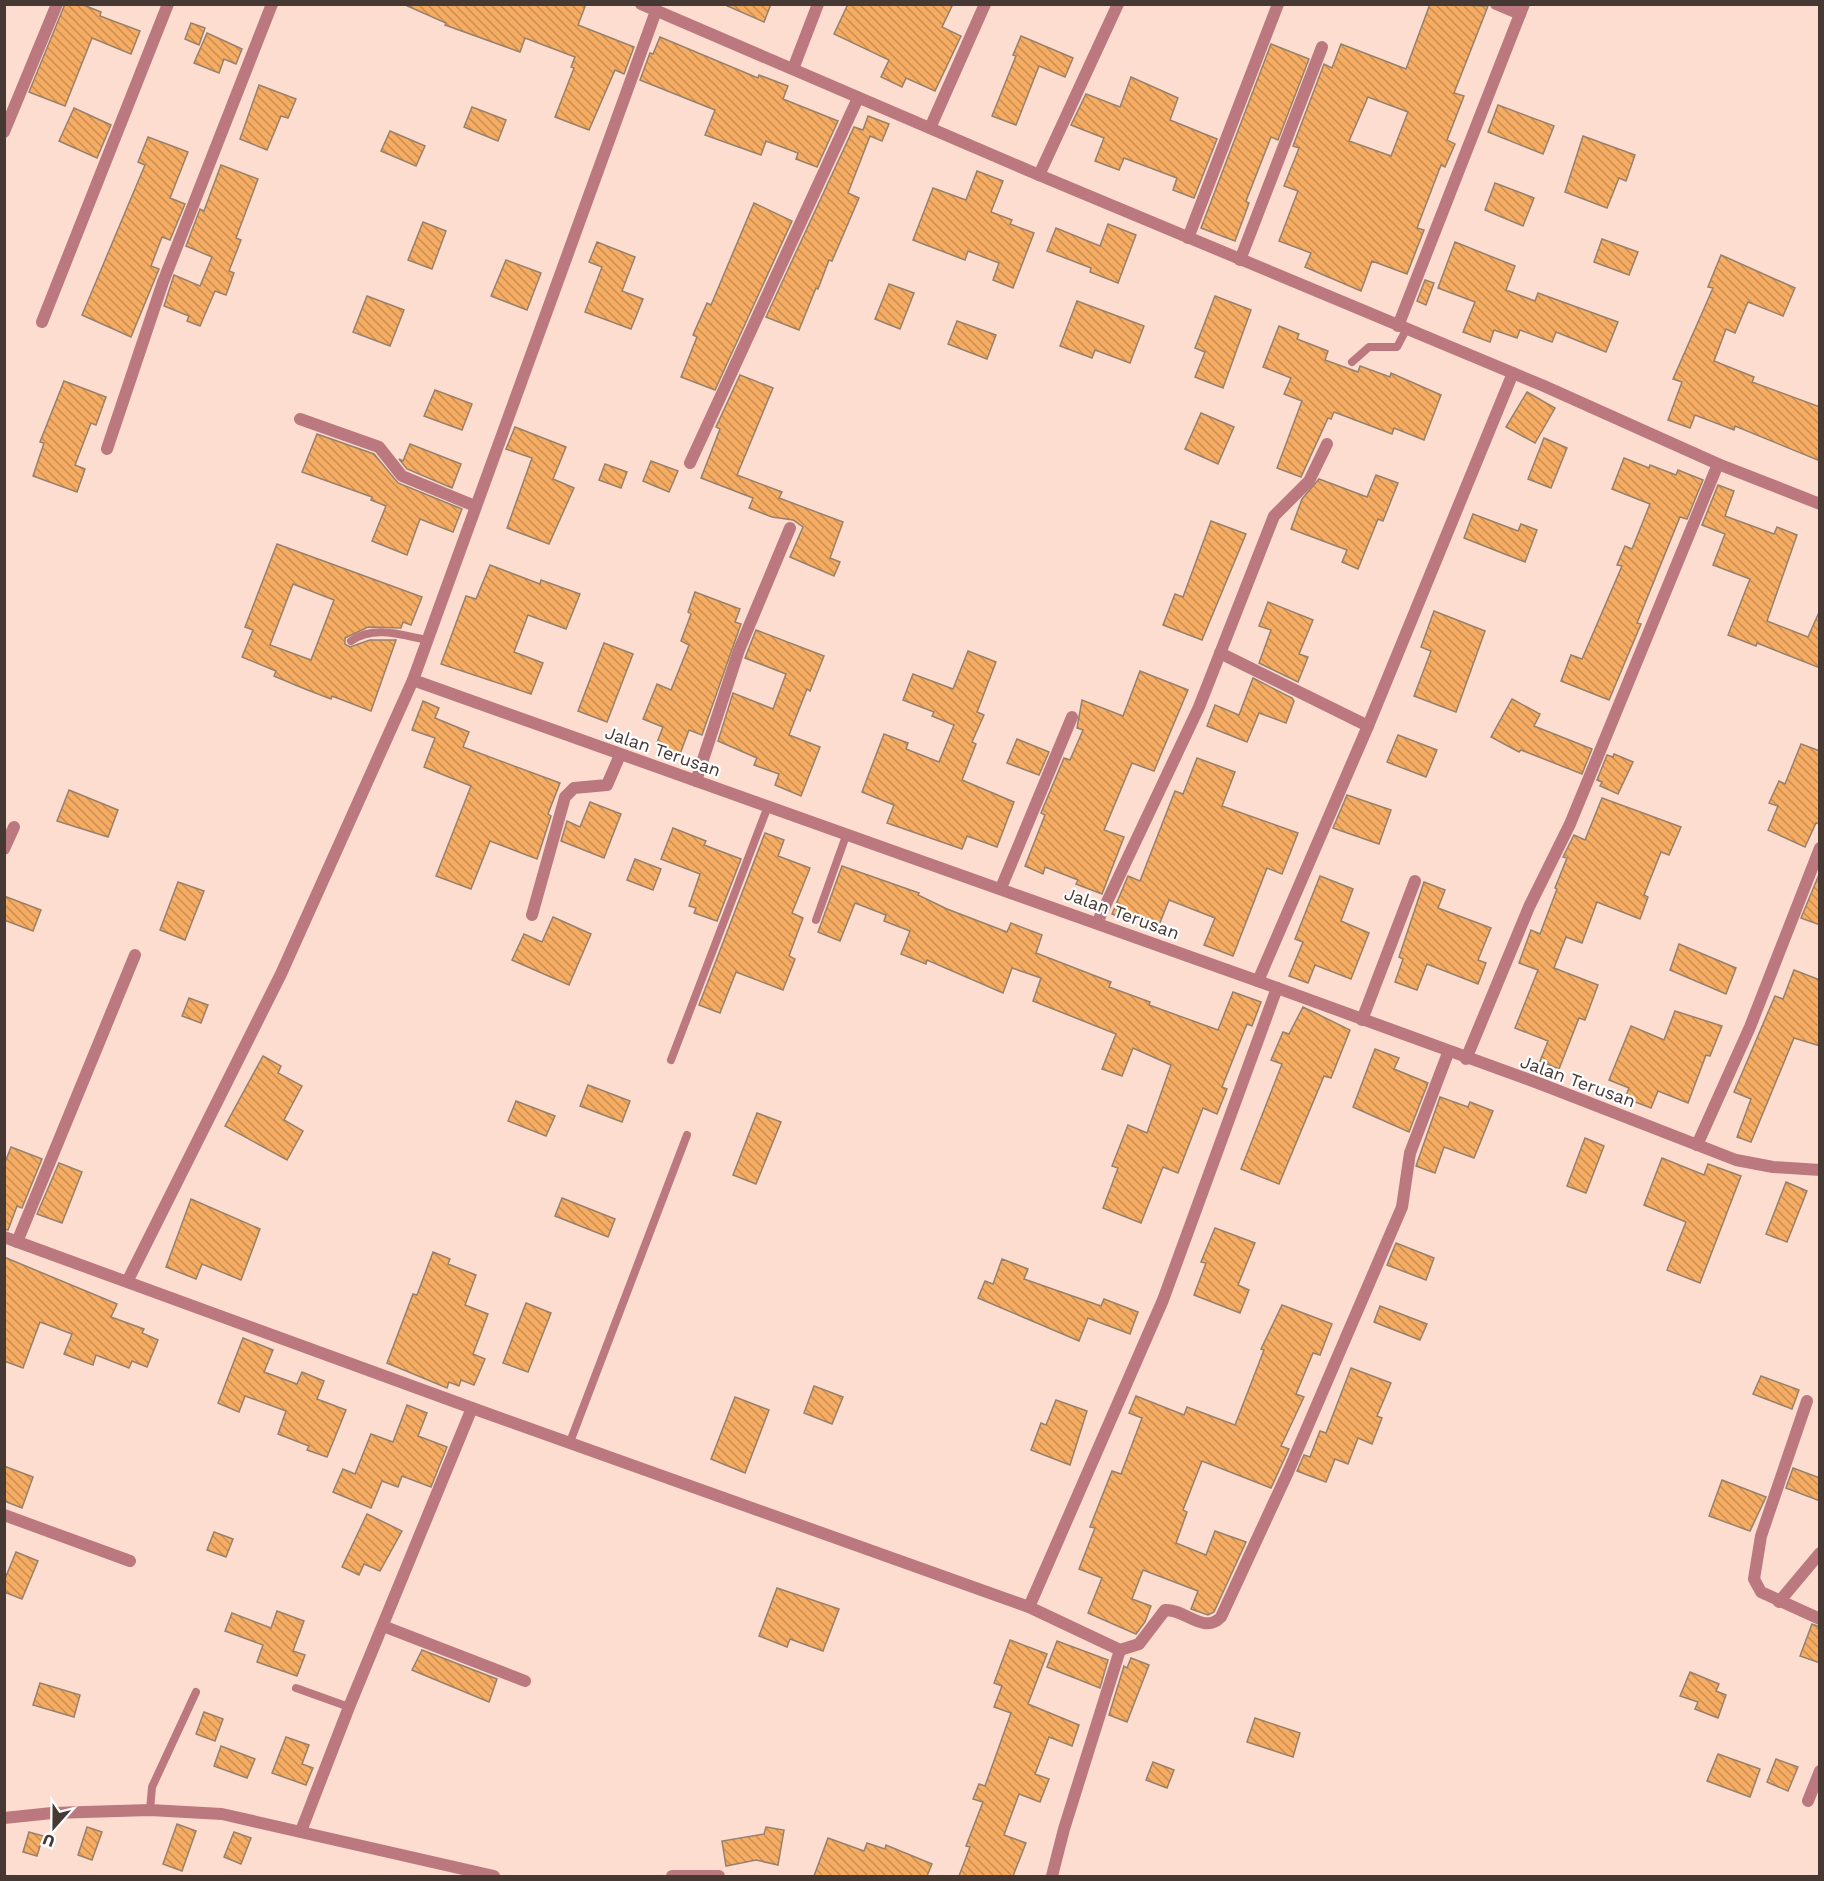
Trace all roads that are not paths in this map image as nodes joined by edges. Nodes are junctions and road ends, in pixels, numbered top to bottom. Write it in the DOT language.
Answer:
graph roads {
  1 [pos="57,4"];
  2 [pos="168,4"];
  3 [pos="272,4"];
  4 [pos="641,4"];
  5 [pos="818,4"];
  6 [pos="985,4"];
  7 [pos="1118,4"];
  8 [pos="1278,4"];
  9 [pos="1496,4"];
  10 [pos="1522,9"];
  11 [pos="656,11"];
  12 [pos="1322,47"];
  13 [pos="793,69"];
  14 [pos="858,98"];
  15 [pos="930,128"];
  16 [pos="4,132"];
  17 [pos="1039,175"];
  18 [pos="1188,237"];
  19 [pos="1240,260"];
  20 [pos="42,322"];
  21 [pos="1402,328"];
  22 [pos="1352,362"];
  23 [pos="1513,373"];
  24 [pos="300,419"];
  25 [pos="1327,444"];
  26 [pos="107,449"];
  27 [pos="690,463"];
  28 [pos="1718,464"];
  29 [pos="1820,504"];
  30 [pos="475,506"];
  31 [pos="790,528"];
  32 [pos="427,640"];
  33 [pos="351,641"];
  34 [pos="1220,652"];
  35 [pos="413,680"];
  36 [pos="1072,717"];
  37 [pos="1368,726"];
  38 [pos="620,755"];
  39 [pos="696,781"];
  40 [pos="768,806"];
  41 [pos="14,827"];
  42 [pos="847,833"];
  43 [pos="1820,848"];
  44 [pos="4,849"];
  45 [pos="1415,881"];
  46 [pos="1001,888"];
  47 [pos="532,915"];
  48 [pos="816,920"];
  49 [pos="1097,923"];
  50 [pos="135,955"];
  51 [pos="1258,981"];
  52 [pos="1277,988"];
  53 [pos="1362,1020"];
  54 [pos="1448,1053"];
  55 [pos="1466,1059"];
  56 [pos="671,1060"];
  57 [pos="687,1135"];
  58 [pos="1697,1145"];
  59 [pos="1820,1170"];
  60 [pos="4,1237"];
  61 [pos="17,1242"];
  62 [pos="128,1280"];
  63 [pos="1807,1401"];
  64 [pos="472,1408"];
  65 [pos="570,1442"];
  66 [pos="4,1515"];
  67 [pos="1820,1553"];
  68 [pos="130,1561"];
  69 [pos="1779,1602"];
  70 [pos="1029,1607"];
  71 [pos="1820,1619"];
  72 [pos="383,1626"];
  73 [pos="1120,1650"];
  74 [pos="525,1682"];
  75 [pos="296,1688"];
  76 [pos="196,1692"];
  77 [pos="349,1707"];
  78 [pos="1820,1771"];
  79 [pos="1808,1802"];
  80 [pos="149,1807"];
  81 [pos="4,1818"];
  82 [pos="303,1827"];
  83 [pos="494,1876"];
  84 [pos="672,1876"];
  85 [pos="719,1876"];
  86 [pos="1052,1876"];
  1 -- 16 [label="street"];
  2 -- 20 [label="street"];
  3 -- 26 [label="street"];
  4 -- 11 [label="street"];
  5 -- 13 [label="street"];
  6 -- 15 [label="street"];
  7 -- 17 [label="street"];
  8 -- 18 [label="street"];
  9 -- 10 [label="street"];
  10 -- 21 [label="street"];
  11 -- 13 [label="street"];
  11 -- 30 [label="street"];
  12 -- 19 [label="street"];
  13 -- 14 [label="street"];
  14 -- 15 [label="street"];
  14 -- 27 [label="street"];
  15 -- 17 [label="street"];
  17 -- 18 [label="street"];
  18 -- 19 [label="street"];
  19 -- 21 [label="street"];
  21 -- 22 [label="lane"];
  21 -- 23 [label="street"];
  23 -- 28 [label="street"];
  23 -- 37 [label="street"];
  24 -- 30 [label="street"];
  25 -- 34 [label="street"];
  28 -- 29 [label="street"];
  28 -- 55 [label="street"];
  30 -- 32 [label="street"];
  31 -- 39 [label="street"];
  32 -- 33 [label="lane"];
  32 -- 35 [label="street"];
  34 -- 37 [label="street"];
  34 -- 49 [label="street"];
  35 -- 38 [label="street, Jalan Terusan"];
  35 -- 62 [label="street"];
  36 -- 46 [label="street"];
  37 -- 51 [label="street"];
  38 -- 39 [label="street, Jalan Terusan"];
  38 -- 47 [label="street"];
  39 -- 40 [label="street, Jalan Terusan"];
  40 -- 42 [label="street, Jalan Terusan"];
  40 -- 56 [label="lane"];
  41 -- 44 [label="street"];
  42 -- 46 [label="street, Jalan Terusan"];
  42 -- 48 [label="lane"];
  43 -- 58 [label="street"];
  45 -- 53 [label="street"];
  46 -- 49 [label="street, Jalan Terusan"];
  49 -- 51 [label="street, Jalan Terusan"];
  50 -- 61 [label="street"];
  51 -- 52 [label="street, Jalan Terusan"];
  52 -- 53 [label="street, Jalan Terusan"];
  52 -- 70 [label="street"];
  53 -- 54 [label="street, Jalan Terusan"];
  54 -- 55 [label="street, Jalan Terusan"];
  54 -- 73 [label="street"];
  55 -- 58 [label="street, Jalan Terusan"];
  57 -- 65 [label="lane"];
  58 -- 59 [label="street, Jalan Terusan"];
  60 -- 61 [label="street"];
  61 -- 62 [label="street"];
  62 -- 64 [label="street"];
  63 -- 69 [label="street"];
  64 -- 65 [label="street"];
  64 -- 72 [label="street"];
  65 -- 70 [label="street"];
  66 -- 68 [label="street"];
  67 -- 69 [label="street"];
  69 -- 71 [label="street"];
  70 -- 73 [label="street"];
  72 -- 74 [label="street"];
  72 -- 77 [label="street"];
  73 -- 86 [label="street"];
  75 -- 77 [label="lane"];
  76 -- 80 [label="lane"];
  77 -- 82 [label="street"];
  78 -- 79 [label="street"];
  80 -- 81 [label="street"];
  80 -- 82 [label="street"];
  82 -- 83 [label="street"];
  84 -- 85 [label="street"];
}
